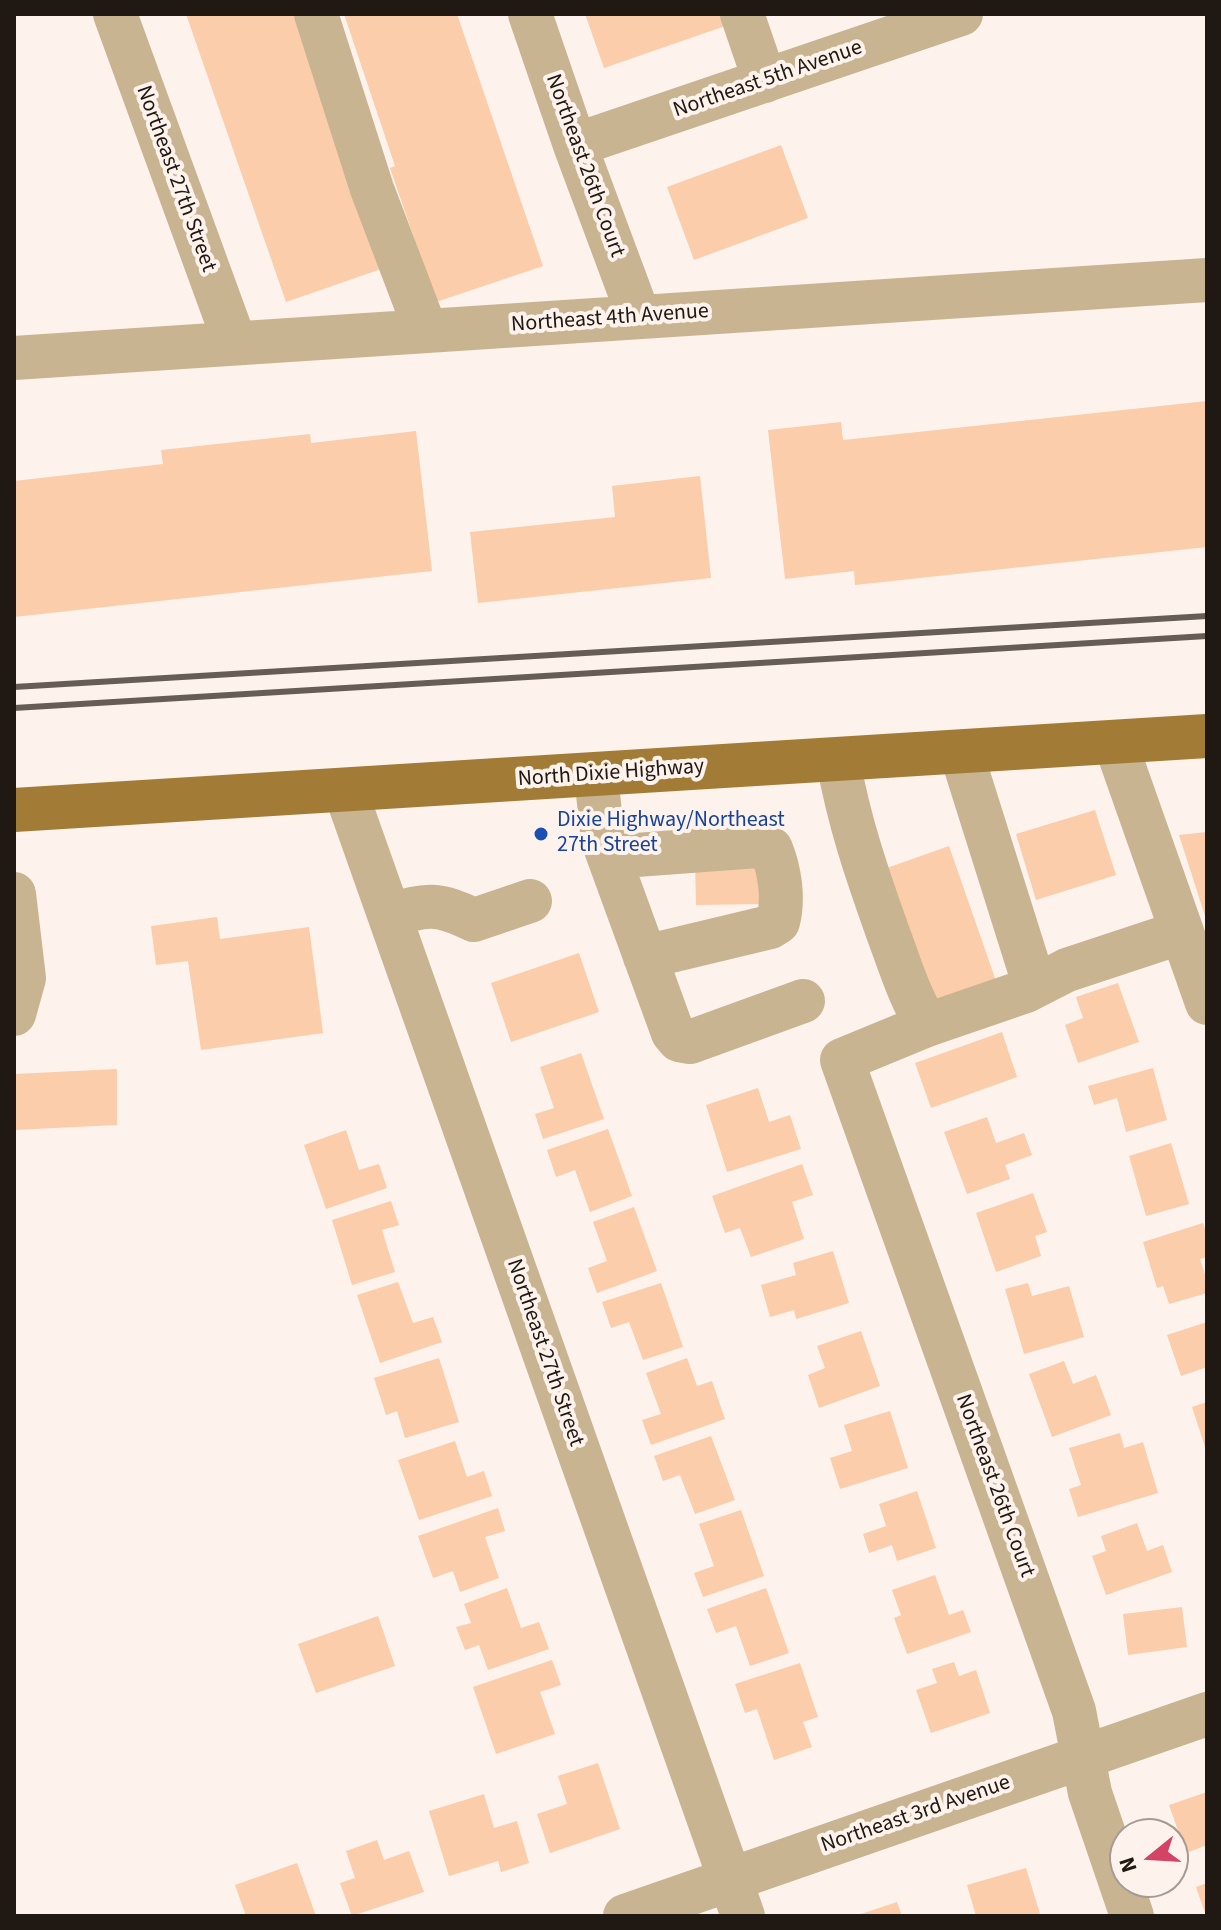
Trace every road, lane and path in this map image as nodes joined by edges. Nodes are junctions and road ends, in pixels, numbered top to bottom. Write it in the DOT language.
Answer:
graph roads {
  1 [pos="115,14"];
  2 [pos="316,14"];
  3 [pos="530,14"];
  4 [pos="742,14"];
  5 [pos="961,14"];
  6 [pos="765,81"];
  7 [pos="575,145"];
  8 [pos="1207,280"];
  9 [pos="639,317"];
  10 [pos="426,331"];
  11 [pos="235,343"];
  12 [pos="15,356"];
  13 [pos="1207,736"];
  14 [pos="1115,742"];
  15 [pos="961,752"];
  16 [pos="838,760"];
  17 [pos="596,775"];
  18 [pos="345,790"];
  19 [pos="14,810"];
  20 [pos="609,857"];
  21 [pos="14,894"];
  22 [pos="530,901"];
  23 [pos="390,916"];
  24 [pos="1182,932"];
  25 [pos="645,957"];
  26 [pos="1031,987"];
  27 [pos="803,1001"];
  28 [pos="1207,1003"];
  29 [pos="14,1014"];
  30 [pos="927,1025"];
  31 [pos="1207,1714"];
  32 [pos="1083,1757"];
  33 [pos="737,1897"];
  34 [pos="625,1916"];
  35 [pos="1132,1916"];
  1 -- 11 [label="street, Northeast 27th Street"];
  2 -- 10 [label="street"];
  3 -- 7 [label="street, Northeast 26th Court"];
  4 -- 6 [label="street"];
  5 -- 6 [label="street, Northeast 5th Avenue"];
  6 -- 7 [label="street, Northeast 5th Avenue"];
  7 -- 9 [label="street, Northeast 26th Court"];
  8 -- 9 [label="street, Northeast 4th Avenue"];
  9 -- 10 [label="street, Northeast 4th Avenue"];
  10 -- 11 [label="street, Northeast 4th Avenue"];
  11 -- 12 [label="street, Northeast 4th Avenue"];
  13 -- 14 [label="main road, North Dixie Highway"];
  14 -- 15 [label="main road, North Dixie Highway"];
  14 -- 24 [label="street"];
  15 -- 16 [label="main road, North Dixie Highway"];
  15 -- 26 [label="street"];
  16 -- 17 [label="main road, North Dixie Highway"];
  16 -- 30 [label="street"];
  17 -- 18 [label="main road, North Dixie Highway"];
  17 -- 20 [label="street"];
  18 -- 19 [label="main road, North Dixie Highway"];
  18 -- 23 [label="street, Northeast 27th Street"];
  20 -- 25 [label="street"];
  20 -- 25 [label="street"];
  21 -- 29 [label="street"];
  22 -- 23 [label="street"];
  23 -- 33 [label="street, Northeast 27th Street"];
  24 -- 26 [label="street"];
  24 -- 28 [label="street"];
  25 -- 27 [label="street"];
  26 -- 30 [label="street"];
  30 -- 32 [label="street, Northeast 26th Court"];
  31 -- 32 [label="street, Northeast 3rd Avenue"];
  32 -- 33 [label="street, Northeast 3rd Avenue"];
  32 -- 35 [label="street, Northeast 26th Court"];
  33 -- 34 [label="street, Northeast 3rd Avenue"];
}
